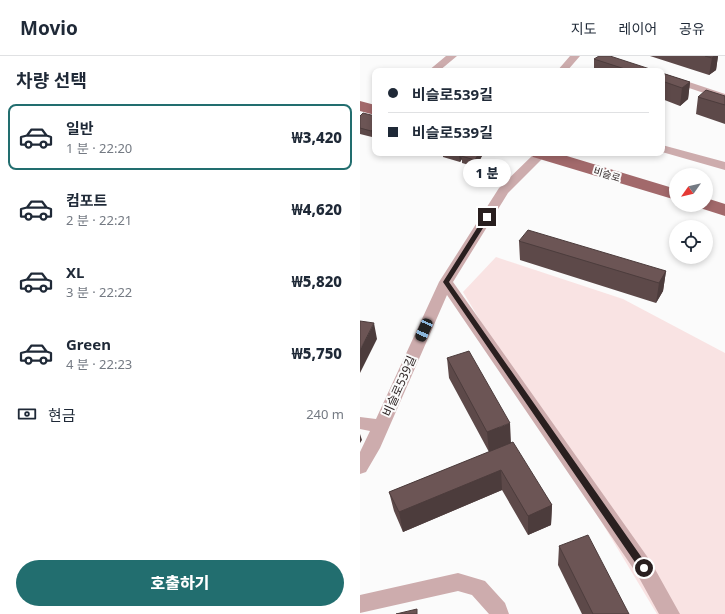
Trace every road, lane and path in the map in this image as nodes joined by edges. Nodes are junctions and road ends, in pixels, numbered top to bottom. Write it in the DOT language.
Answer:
graph roads {
  1 [pos="452,56"];
  2 [pos="574,56"];
  3 [pos="437,68"];
  4 [pos="564,68"];
  5 [pos="665,77"];
  6 [pos="360,94"];
  7 [pos="372,97"];
  8 [pos="725,97"];
  9 [pos="360,106"];
  10 [pos="372,109"];
  11 [pos="665,149"];
  12 [pos="537,156"];
  13 [pos="550,156"];
  14 [pos="590,156"];
  15 [pos="725,166"];
  16 [pos="669,179"];
  17 [pos="713,192"];
  18 [pos="669,193"];
  19 [pos="725,196"];
  20 [pos="713,206"];
  21 [pos="725,210"];
  22 [pos="446,282"];
  23 [pos="360,423"];
  24 [pos="381,426"];
  25 [pos="360,467"];
  26 [pos="360,604"];
  27 [pos="499,614"];
  28 [pos="670,614"];
  1 -- 3 [label="street"];
  2 -- 4 [label="street"];
  5 -- 8 [label="street"];
  6 -- 7 [label="main road"];
  9 -- 10 [label="main road"];
  11 -- 15 [label="street"];
  12 -- 22 [label="street, 비슬로539길"];
  13 -- 18 [label="main road, 비슬로"];
  14 -- 16 [label="main road, 비슬로"];
  17 -- 19 [label="main road"];
  20 -- 21 [label="main road"];
  22 -- 24 [label="street, 비슬로539길"];
  22 -- 28 [label="street"];
  23 -- 24 [label="street"];
  24 -- 25 [label="street, 비슬로539길"];
  26 -- 27 [label="street"];
}
